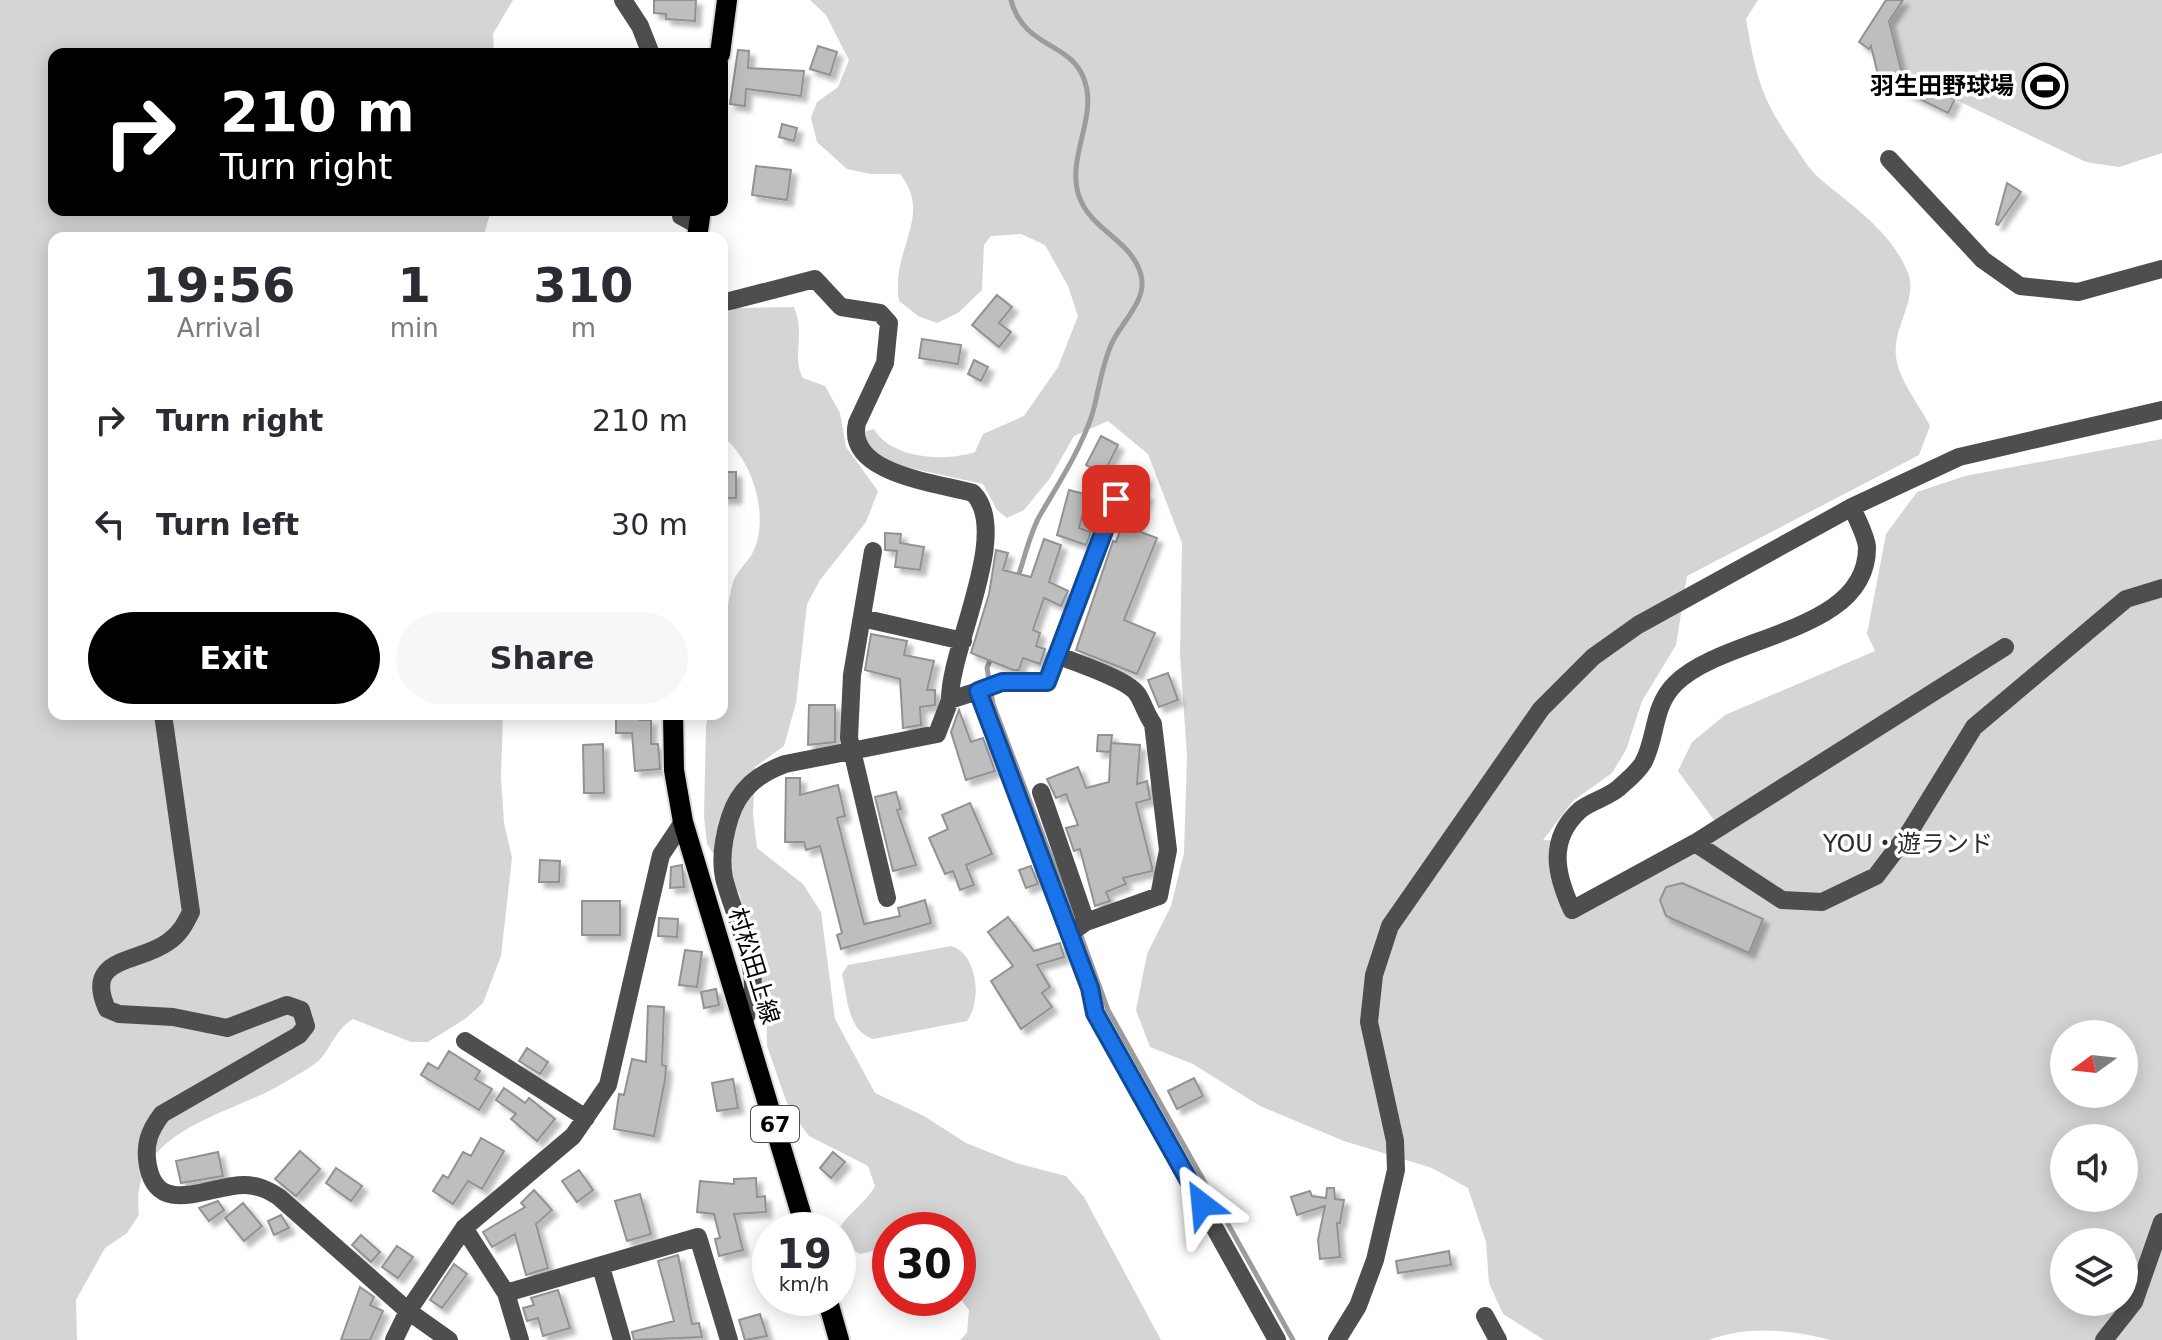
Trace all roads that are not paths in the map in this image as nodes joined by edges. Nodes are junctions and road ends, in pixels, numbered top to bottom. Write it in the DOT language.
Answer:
graph roads {
  1 [pos="623,0"];
  2 [pos="727,0"];
  3 [pos="649,48"];
  4 [pos="721,48"];
  5 [pos="1889,159"];
  6 [pos="681,216"];
  7 [pos="699,225"];
  8 [pos="2162,269"];
  9 [pos="728,301"];
  10 [pos="2162,410"];
  11 [pos="1116,499"];
  12 [pos="1852,507"];
  13 [pos="873,551"];
  14 [pos="2162,588"];
  15 [pos="862,618"];
  16 [pos="963,641"];
  17 [pos="2005,647"];
  18 [pos="1057,655"];
  19 [pos="978,691"];
  20 [pos="950,700"];
  21 [pos="164,720"];
  22 [pos="673,720"];
  23 [pos="850,751"];
  24 [pos="1041,792"];
  25 [pos="683,822"];
  26 [pos="1695,843"];
  27 [pos="887,898"];
  28 [pos="1086,922"];
  29 [pos="1069,934"];
  30 [pos="744,1019"];
  31 [pos="465,1041"];
  32 [pos="586,1118"];
  33 [pos="801,1212"];
  34 [pos="2162,1222"];
  35 [pos="464,1228"];
  36 [pos="601,1267"];
  37 [pos="506,1293"];
  38 [pos="408,1311"];
  39 [pos="832,1316"];
  40 [pos="1485,1316"];
  41 [pos="394,1340"];
  42 [pos="449,1340"];
  43 [pos="520,1340"];
  44 [pos="622,1340"];
  45 [pos="729,1340"];
  46 [pos="839,1340"];
  47 [pos="1277,1340"];
  48 [pos="1337,1340"];
  49 [pos="1498,1340"];
  50 [pos="2104,1340"];
  1 -- 3 [label="street"];
  2 -- 4 [label="main road"];
  5 -- 8 [label="street"];
  6 -- 7 [label="street"];
  9 -- 16 [label="street"];
  10 -- 12 [label="street"];
  11 -- 18 [label="street"];
  12 -- 26 [label="street"];
  12 -- 48 [label="street"];
  13 -- 15 [label="street"];
  14 -- 26 [label="street"];
  15 -- 16 [label="street"];
  15 -- 23 [label="street"];
  16 -- 20 [label="street"];
  17 -- 26 [label="street"];
  18 -- 19 [label="street"];
  18 -- 28 [label="street"];
  19 -- 20 [label="street"];
  19 -- 29 [label="street"];
  20 -- 23 [label="street"];
  21 -- 38 [label="street"];
  22 -- 25 [label="main road, 村松田上線 / 67"];
  23 -- 27 [label="street"];
  23 -- 30 [label="street"];
  24 -- 28 [label="street"];
  25 -- 30 [label="main road, 村松田上線 / 67"];
  25 -- 32 [label="street"];
  28 -- 29 [label="street"];
  29 -- 47 [label="street"];
  30 -- 33 [label="main road, 村松田上線 / 67"];
  31 -- 32 [label="street"];
  32 -- 35 [label="street"];
  34 -- 50 [label="street"];
  35 -- 37 [label="street"];
  35 -- 38 [label="street"];
  36 -- 37 [label="street"];
  36 -- 44 [label="street"];
  36 -- 45 [label="street"];
  37 -- 43 [label="street"];
  38 -- 41 [label="street"];
  38 -- 42 [label="street"];
  39 -- 46 [label="main road"];
  40 -- 49 [label="street"];
}
